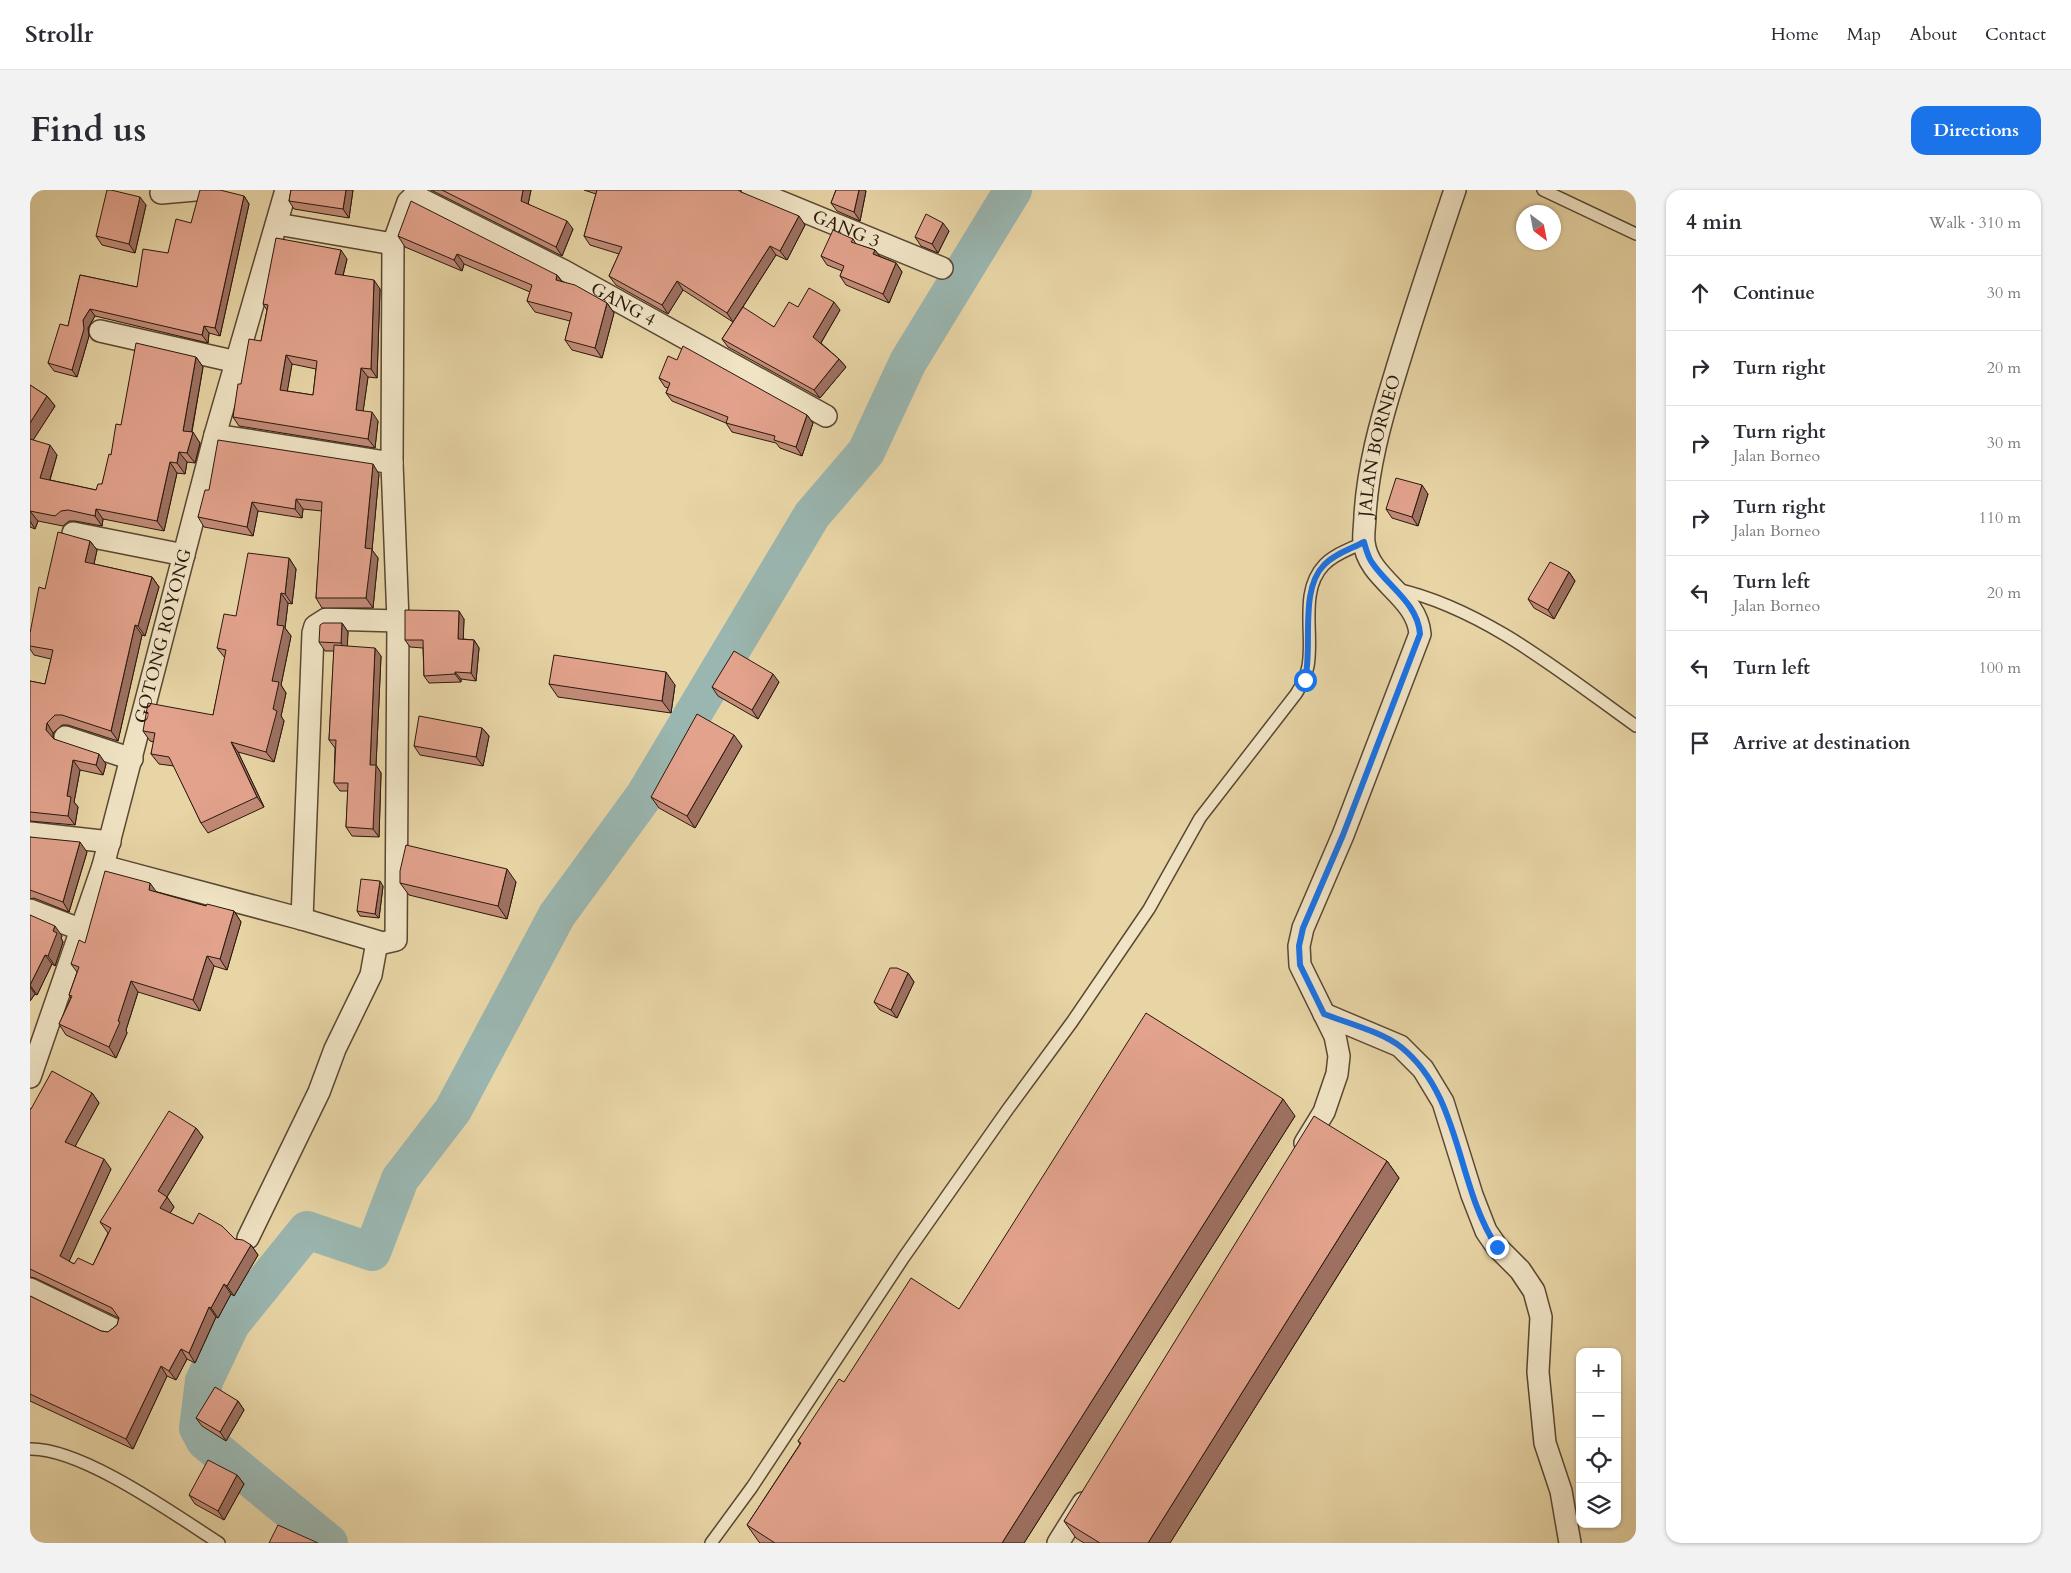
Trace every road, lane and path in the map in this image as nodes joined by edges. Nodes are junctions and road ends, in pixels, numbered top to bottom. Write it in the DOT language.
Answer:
graph roads {
  1 [pos="195,190"];
  2 [pos="286,190"];
  3 [pos="752,190"];
  4 [pos="1455,190"];
  5 [pos="1543,190"];
  6 [pos="160,193"];
  7 [pos="276,224"];
  8 [pos="1636,234"];
  9 [pos="394,244"];
  10 [pos="942,268"];
  11 [pos="100,331"];
  12 [pos="237,362"];
  13 [pos="826,416"];
  14 [pos="215,435"];
  15 [pos="392,463"];
  16 [pos="73,533"];
  17 [pos="1364,542"];
  18 [pos="184,556"];
  19 [pos="1395,589"];
  20 [pos="398,621"];
  21 [pos="1636,726"];
  22 [pos="65,737"];
  23 [pos="132,758"];
  24 [pos="30,833"];
  25 [pos="110,842"];
  26 [pos="103,866"];
  27 [pos="30,910"];
  28 [pos="302,919"];
  29 [pos="82,930"];
  30 [pos="377,942"];
  31 [pos="1324,1014"];
  32 [pos="30,1077"];
  33 [pos="1293,1162"];
  34 [pos="248,1238"];
  35 [pos="30,1289"];
  36 [pos="113,1329"];
  37 [pos="30,1449"];
  38 [pos="1094,1485"];
  39 [pos="219,1543"];
  40 [pos="711,1543"];
  41 [pos="1058,1543"];
  42 [pos="1570,1543"];
  1 -- 6 [label="street"];
  2 -- 7 [label="street, GOTONG ROYONG"];
  3 -- 10 [label="street, GANG 3"];
  4 -- 17 [label="street, JALAN BORNEO"];
  5 -- 8 [label="lane"];
  7 -- 9 [label="street"];
  7 -- 12 [label="street, GOTONG ROYONG"];
  9 -- 13 [label="street, GANG 4"];
  9 -- 15 [label="street"];
  11 -- 12 [label="street"];
  12 -- 14 [label="street, GOTONG ROYONG"];
  14 -- 15 [label="street"];
  14 -- 18 [label="street, GOTONG ROYONG"];
  15 -- 20 [label="street"];
  16 -- 18 [label="street"];
  17 -- 19 [label="street, JALAN BORNEO"];
  17 -- 40 [label="lane"];
  18 -- 23 [label="street, GOTONG ROYONG"];
  19 -- 21 [label="lane"];
  19 -- 31 [label="street, JALAN BORNEO"];
  20 -- 28 [label="street"];
  20 -- 30 [label="street"];
  22 -- 23 [label="street"];
  23 -- 25 [label="street, GOTONG ROYONG"];
  24 -- 25 [label="street"];
  25 -- 26 [label="street, GOTONG ROYONG"];
  26 -- 28 [label="street"];
  26 -- 29 [label="street, GOTONG ROYONG"];
  27 -- 29 [label="street"];
  28 -- 30 [label="street"];
  29 -- 32 [label="street, GOTONG ROYONG"];
  30 -- 34 [label="street"];
  31 -- 33 [label="street, JALAN BORNEO"];
  31 -- 42 [label="street"];
  35 -- 36 [label="street"];
  37 -- 39 [label="lane"];
  38 -- 41 [label="street"];
}
